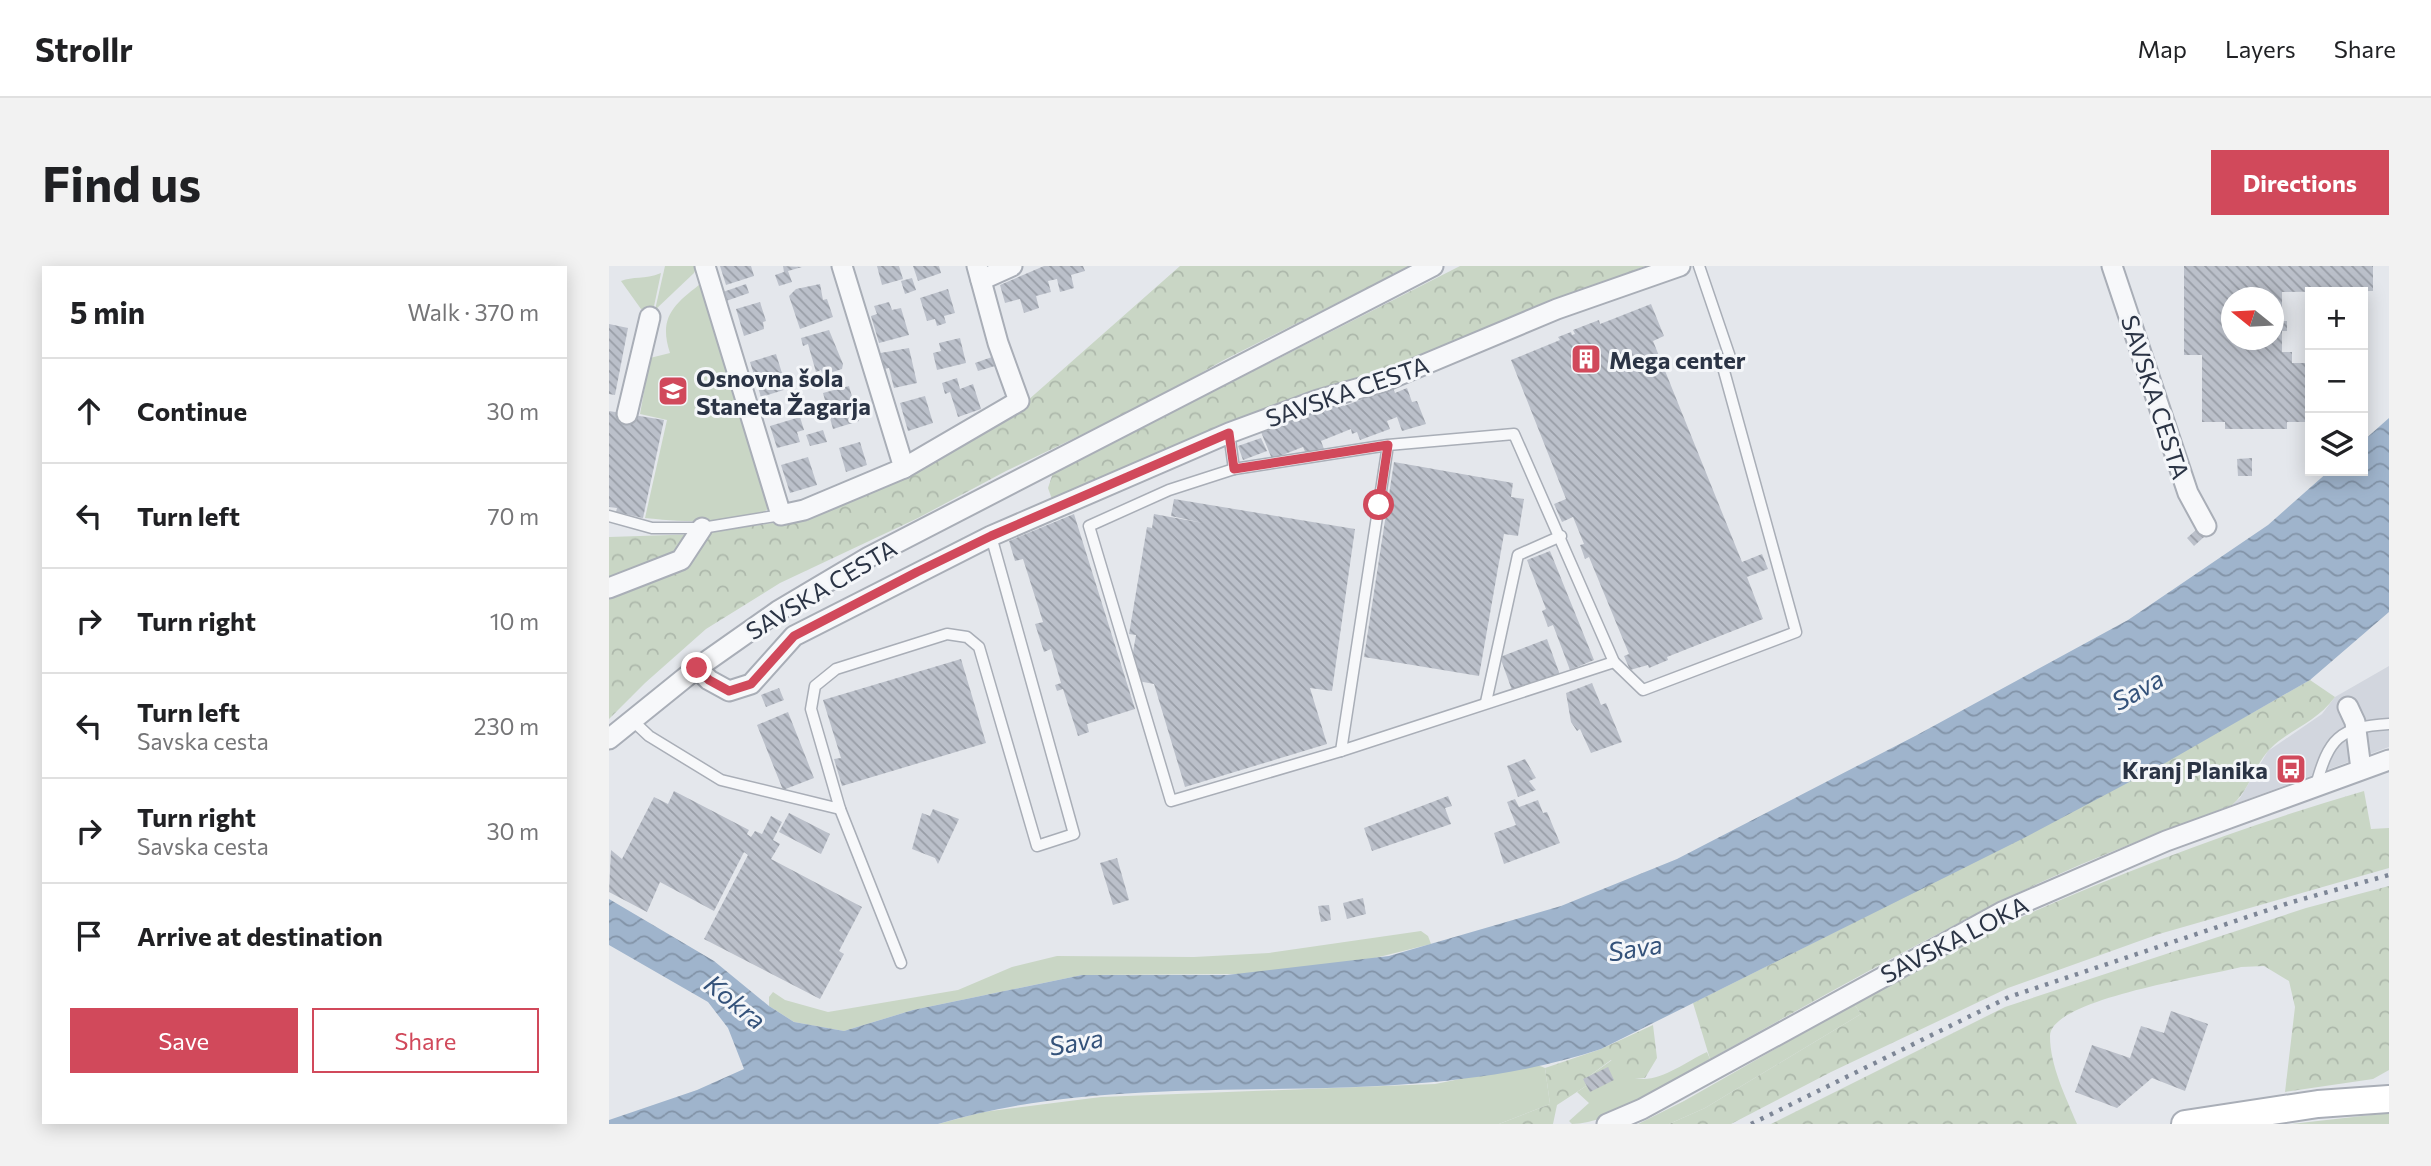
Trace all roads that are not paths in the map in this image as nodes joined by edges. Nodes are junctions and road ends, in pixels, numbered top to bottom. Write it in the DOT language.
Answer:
graph roads {
  1 [pos="705,266"];
  2 [pos="842,266"];
  3 [pos="1012,266"];
  4 [pos="1433,266"];
  5 [pos="1680,266"];
  6 [pos="1699,266"];
  7 [pos="2112,266"];
  8 [pos="979,273"];
  9 [pos="650,317"];
  10 [pos="627,415"];
  11 [pos="1229,433"];
  12 [pos="1388,445"];
  13 [pos="904,467"];
  14 [pos="1234,469"];
  15 [pos="781,515"];
  16 [pos="609,516"];
  17 [pos="2206,526"];
  18 [pos="702,528"];
  19 [pos="991,536"];
  20 [pos="1561,536"];
  21 [pos="609,588"];
  22 [pos="1614,662"];
  23 [pos="697,668"];
  24 [pos="1486,702"];
  25 [pos="2349,707"];
  26 [pos="631,720"];
  27 [pos="2389,724"];
  28 [pos="2357,731"];
  29 [pos="609,738"];
  30 [pos="1341,751"];
  31 [pos="2389,760"];
  32 [pos="2361,769"];
  33 [pos="2316,785"];
  34 [pos="840,809"];
  35 [pos="901,963"];
  36 [pos="2389,1099"];
  37 [pos="1607,1124"];
  38 [pos="2185,1124"];
  1 -- 15 [label="street"];
  2 -- 13 [label="street"];
  3 -- 8 [label="street"];
  4 -- 23 [label="street, SAVSKA CESTA"];
  5 -- 11 [label="street, SAVSKA CESTA"];
  6 -- 22 [label="lane"];
  7 -- 17 [label="street, SAVSKA CESTA"];
  8 -- 13 [label="street"];
  9 -- 10 [label="street"];
  11 -- 14 [label="lane"];
  11 -- 19 [label="street, SAVSKA CESTA"];
  12 -- 14 [label="lane"];
  12 -- 20 [label="lane"];
  12 -- 30 [label="lane"];
  13 -- 15 [label="street"];
  14 -- 30 [label="lane"];
  15 -- 18 [label="lane"];
  16 -- 18 [label="lane"];
  18 -- 21 [label="street"];
  19 -- 23 [label="street, SAVSKA CESTA"];
  19 -- 34 [label="lane"];
  20 -- 22 [label="lane"];
  20 -- 24 [label="lane"];
  22 -- 24 [label="lane"];
  23 -- 26 [label="street, SAVSKA CESTA"];
  24 -- 30 [label="lane"];
  25 -- 28 [label="street"];
  26 -- 29 [label="street, SAVSKA CESTA"];
  26 -- 34 [label="lane"];
  27 -- 28 [label="lane"];
  28 -- 32 [label="street"];
  28 -- 33 [label="lane"];
  31 -- 32 [label="street, SAVSKA LOKA"];
  32 -- 33 [label="street, SAVSKA LOKA"];
  33 -- 37 [label="street, SAVSKA LOKA"];
  34 -- 35 [label="lane"];
  36 -- 38 [label="street"];
}
